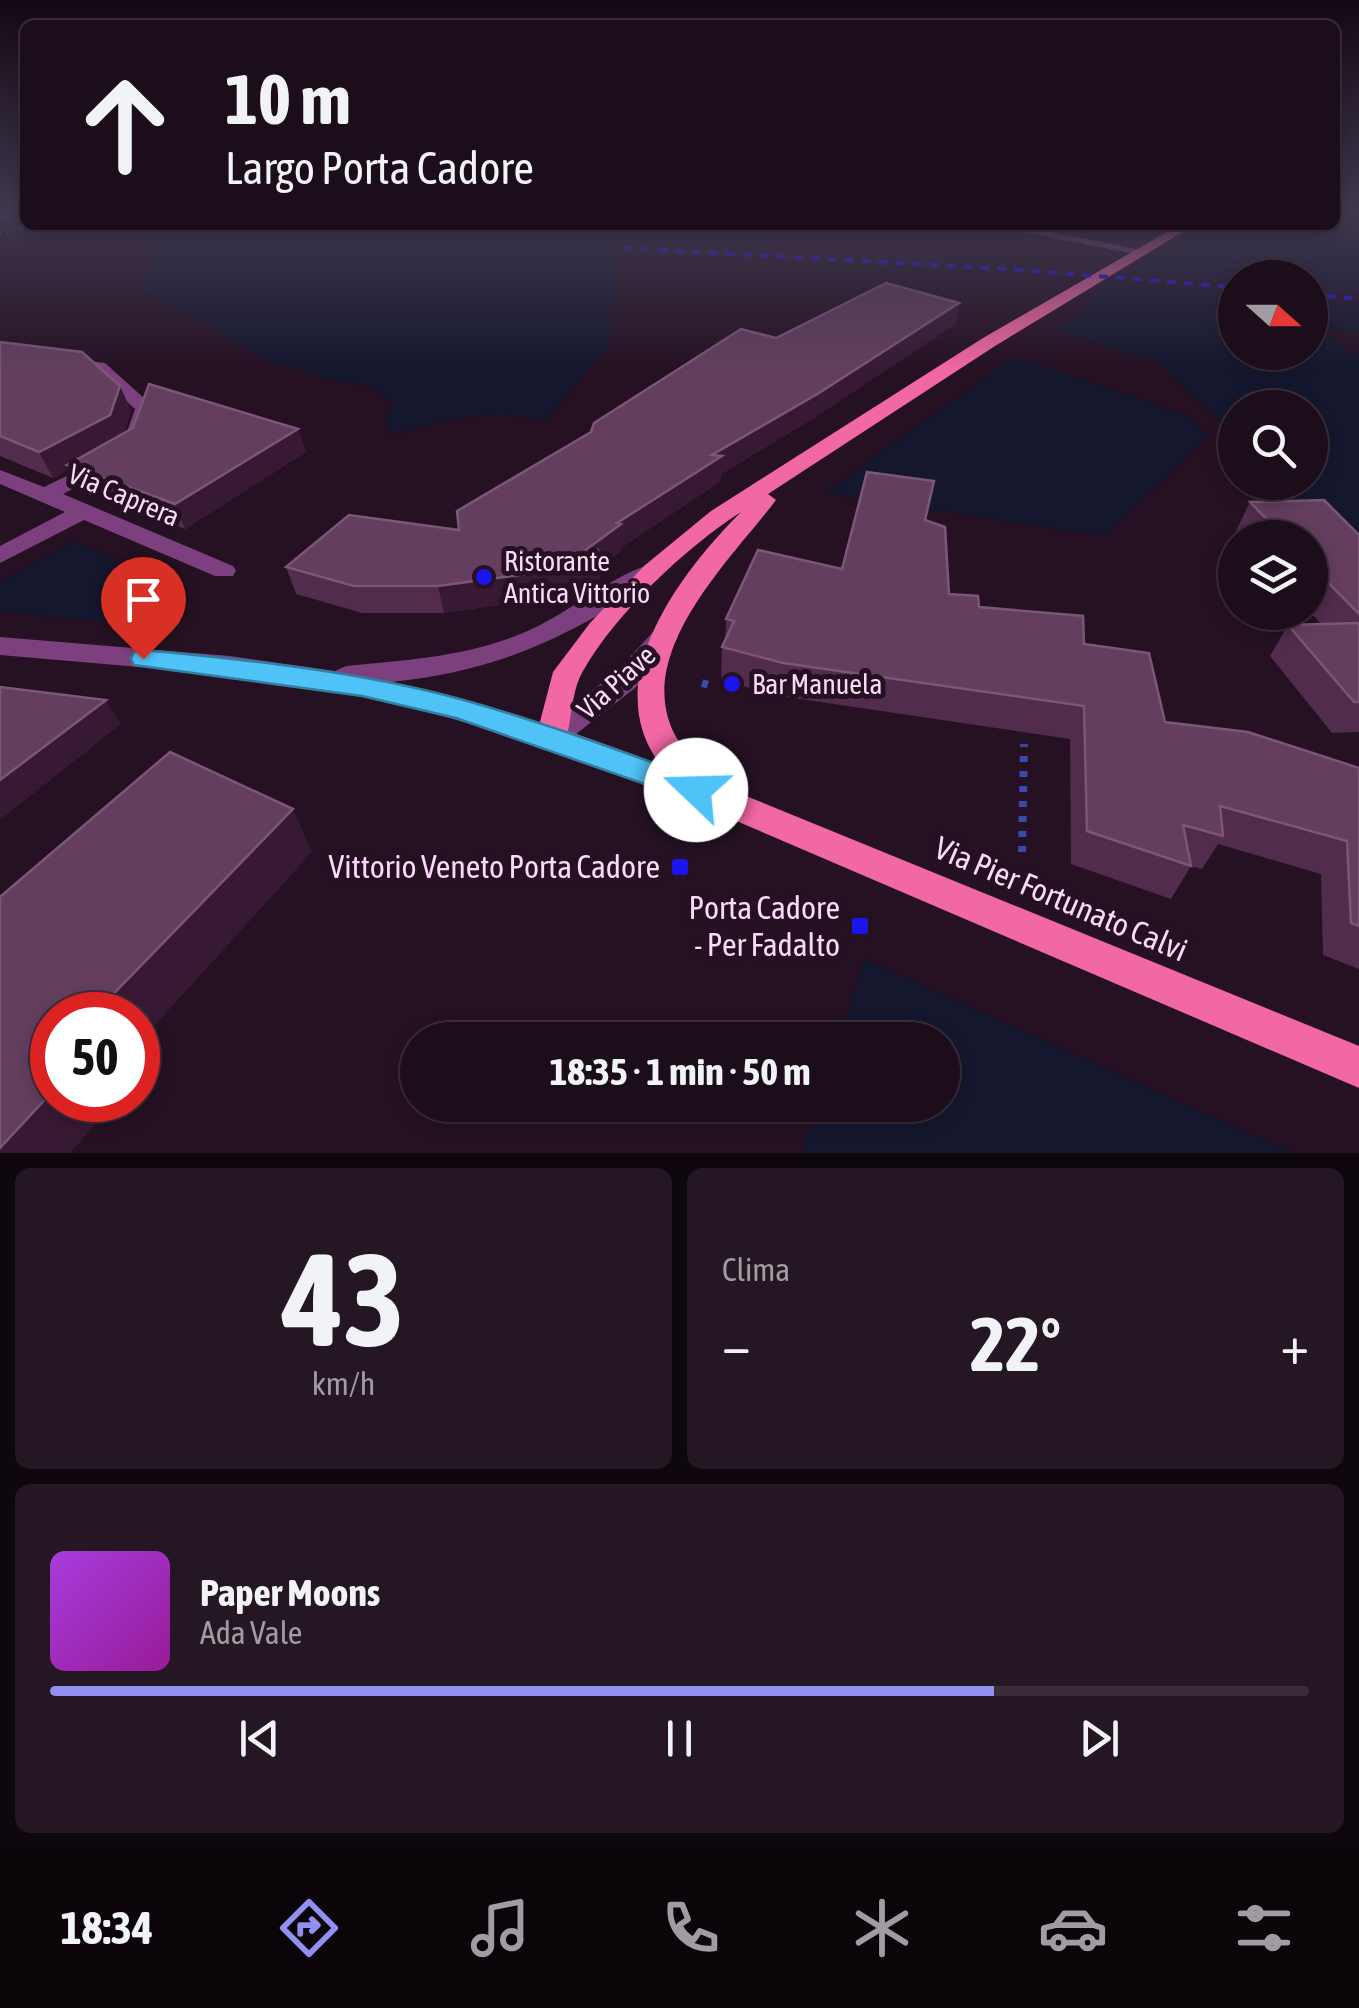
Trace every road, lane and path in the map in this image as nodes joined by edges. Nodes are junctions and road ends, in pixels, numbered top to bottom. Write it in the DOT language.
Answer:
graph roads {
  1 [pos="1117,265"];
  2 [pos="0,356"];
  3 [pos="797,468"];
  4 [pos="0,476"];
  5 [pos="46,494"];
  6 [pos="84,510"];
  7 [pos="0,556"];
  8 [pos="224,571"];
  9 [pos="653,571"];
  10 [pos="666,635"];
  11 [pos="0,646"];
  12 [pos="312,679"];
  13 [pos="702,683"];
  14 [pos="715,687"];
  15 [pos="550,737"];
  16 [pos="1024,744"];
  17 [pos="732,804"];
  18 [pos="1022,852"];
  19 [pos="1359,1067"];
  1 -- 3 [label="main road, Via Piave"];
  2 -- 5 [label="street"];
  3 -- 9 [label="main road, Via Piave"];
  3 -- 10 [label="main road, Via Piave"];
  4 -- 5 [label="street, Via Caprera"];
  5 -- 6 [label="street, Via Caprera"];
  6 -- 7 [label="street"];
  6 -- 8 [label="street, Via Caprera"];
  9 -- 12 [label="street"];
  9 -- 15 [label="main road, Via Piave"];
  10 -- 15 [label="street, Via Piave"];
  10 -- 17 [label="main road"];
  11 -- 12 [label="street"];
  12 -- 15 [label="street"];
  13 -- 14 [label="path"];
  15 -- 17 [label="main road"];
  16 -- 18 [label="path"];
  17 -- 19 [label="main road, Via Pier Fortunato Calvi"];
}
